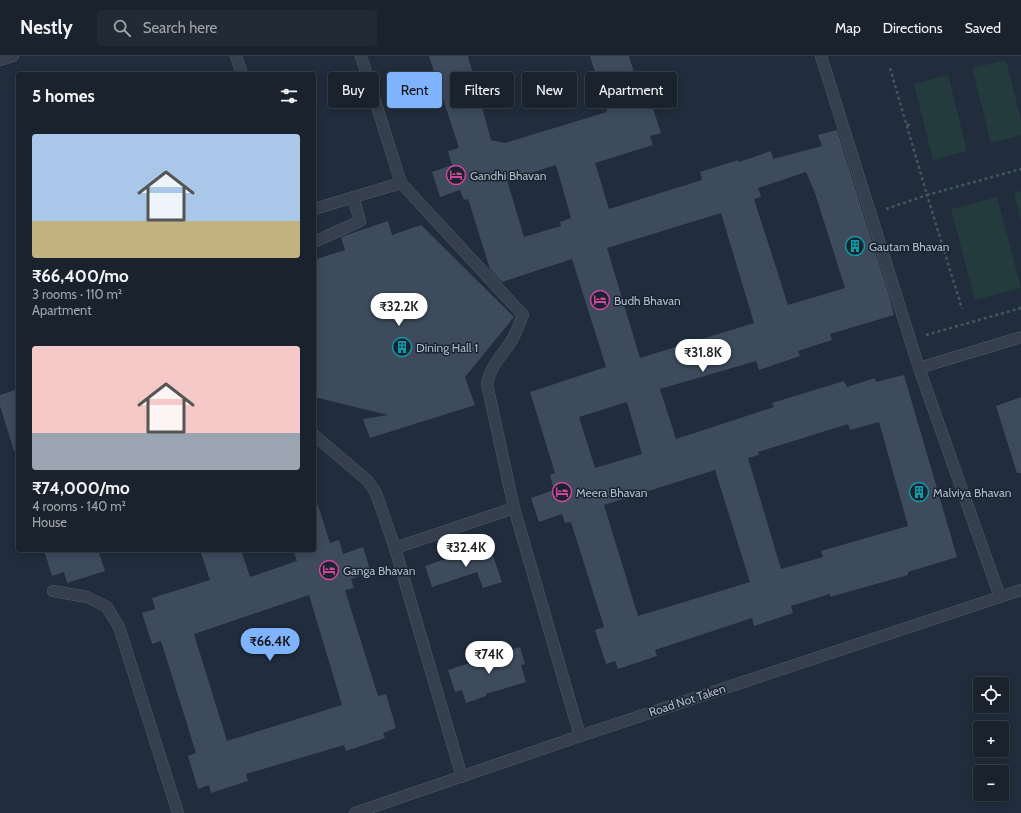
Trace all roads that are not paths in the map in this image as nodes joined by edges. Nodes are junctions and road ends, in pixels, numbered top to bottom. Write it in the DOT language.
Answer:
graph roads {
  1 [pos="13,56"];
  2 [pos="236,56"];
  3 [pos="361,56"];
  4 [pos="821,56"];
  5 [pos="0,60"];
  6 [pos="241,72"];
  7 [pos="401,182"];
  8 [pos="353,197"];
  9 [pos="316,208"];
  10 [pos="316,241"];
  11 [pos="1021,337"];
  12 [pos="919,368"];
  13 [pos="316,438"];
  14 [pos="514,508"];
  15 [pos="395,548"];
  16 [pos="1021,590"];
  17 [pos="53,591"];
  18 [pos="1000,597"];
  19 [pos="580,736"];
  20 [pos="462,777"];
  21 [pos="178,813"];
  22 [pos="355,813"];
  1 -- 5 [label="lane"];
  2 -- 6 [label="lane"];
  3 -- 7 [label="lane"];
  4 -- 12 [label="lane"];
  7 -- 8 [label="lane"];
  7 -- 14 [label="lane"];
  8 -- 9 [label="lane"];
  8 -- 10 [label="lane"];
  11 -- 12 [label="lane"];
  12 -- 18 [label="lane"];
  13 -- 15 [label="lane"];
  14 -- 15 [label="lane"];
  14 -- 19 [label="lane"];
  15 -- 20 [label="lane"];
  16 -- 18 [label="lane, Road Not Taken"];
  17 -- 21 [label="lane"];
  18 -- 19 [label="lane, Road Not Taken"];
  19 -- 20 [label="lane, Road Not Taken"];
  20 -- 22 [label="lane, Road Not Taken"];
}
